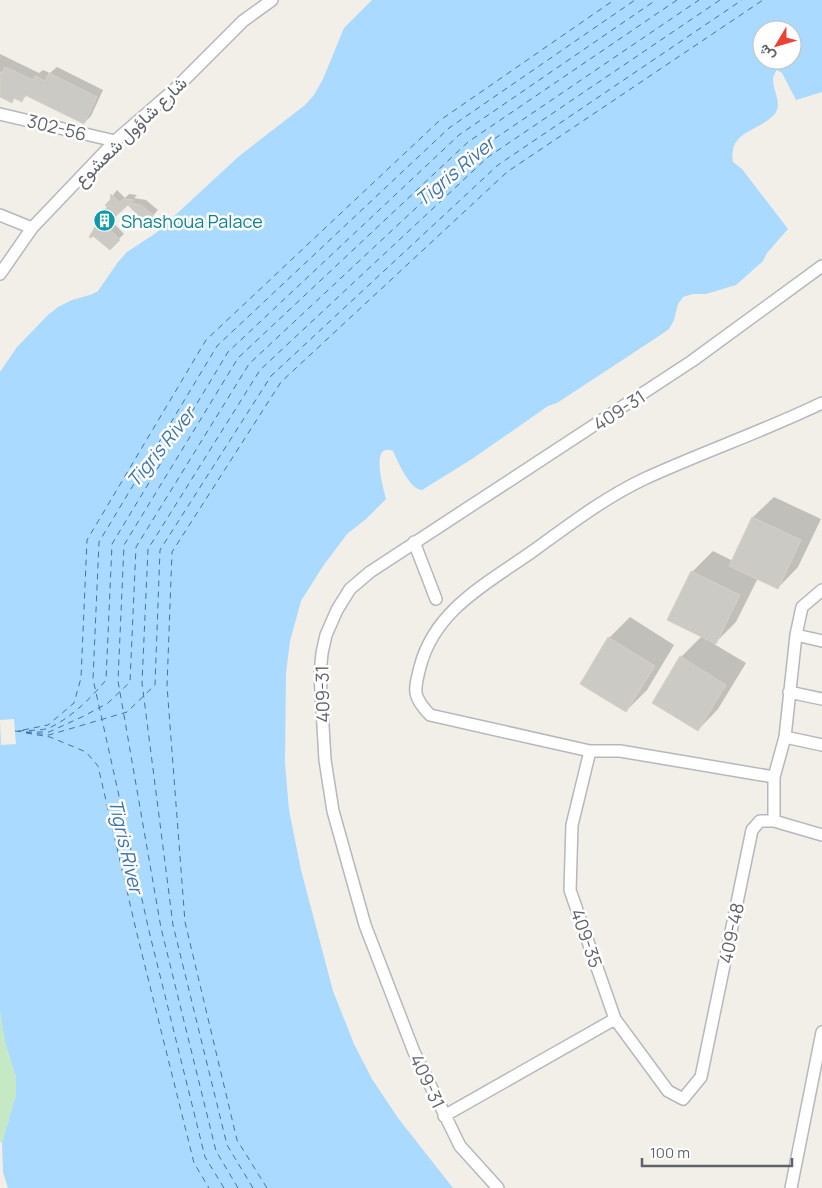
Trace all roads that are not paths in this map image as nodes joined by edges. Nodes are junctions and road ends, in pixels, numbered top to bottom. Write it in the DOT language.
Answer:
graph roads {
  1 [pos="272,0"];
  2 [pos="0,114"];
  3 [pos="115,141"];
  4 [pos="0,215"];
  5 [pos="32,228"];
  6 [pos="822,266"];
  7 [pos="0,274"];
  8 [pos="822,403"];
  9 [pos="414,542"];
  10 [pos="822,590"];
  11 [pos="436,599"];
  12 [pos="796,635"];
  13 [pos="822,641"];
  14 [pos="789,692"];
  15 [pos="822,699"];
  16 [pos="784,737"];
  17 [pos="822,745"];
  18 [pos="590,751"];
  19 [pos="774,778"];
  20 [pos="774,821"];
  21 [pos="822,835"];
  22 [pos="615,1019"];
  23 [pos="822,1032"];
  24 [pos="683,1099"];
  25 [pos="444,1116"];
  26 [pos="498,1188"];
  27 [pos="791,1188"];
  1 -- 3 [label="street, شارع شاؤول شعشوع"];
  2 -- 3 [label="street, 302-56"];
  3 -- 5 [label="street, شارع شاؤول شعشوع"];
  4 -- 5 [label="street"];
  5 -- 7 [label="street, شارع شاؤول شعشوع"];
  6 -- 9 [label="street, 409-31"];
  8 -- 18 [label="street"];
  9 -- 11 [label="street"];
  9 -- 25 [label="street, 409-31"];
  10 -- 12 [label="street"];
  12 -- 13 [label="street"];
  12 -- 14 [label="street"];
  14 -- 15 [label="street"];
  14 -- 16 [label="street"];
  16 -- 17 [label="street"];
  16 -- 19 [label="street"];
  18 -- 19 [label="street"];
  18 -- 22 [label="street, 409-35"];
  19 -- 20 [label="street"];
  20 -- 21 [label="street"];
  20 -- 24 [label="street, 409-48"];
  22 -- 24 [label="street, 409-35"];
  22 -- 25 [label="street"];
  23 -- 27 [label="street"];
  25 -- 26 [label="street, 409-31"];
}
